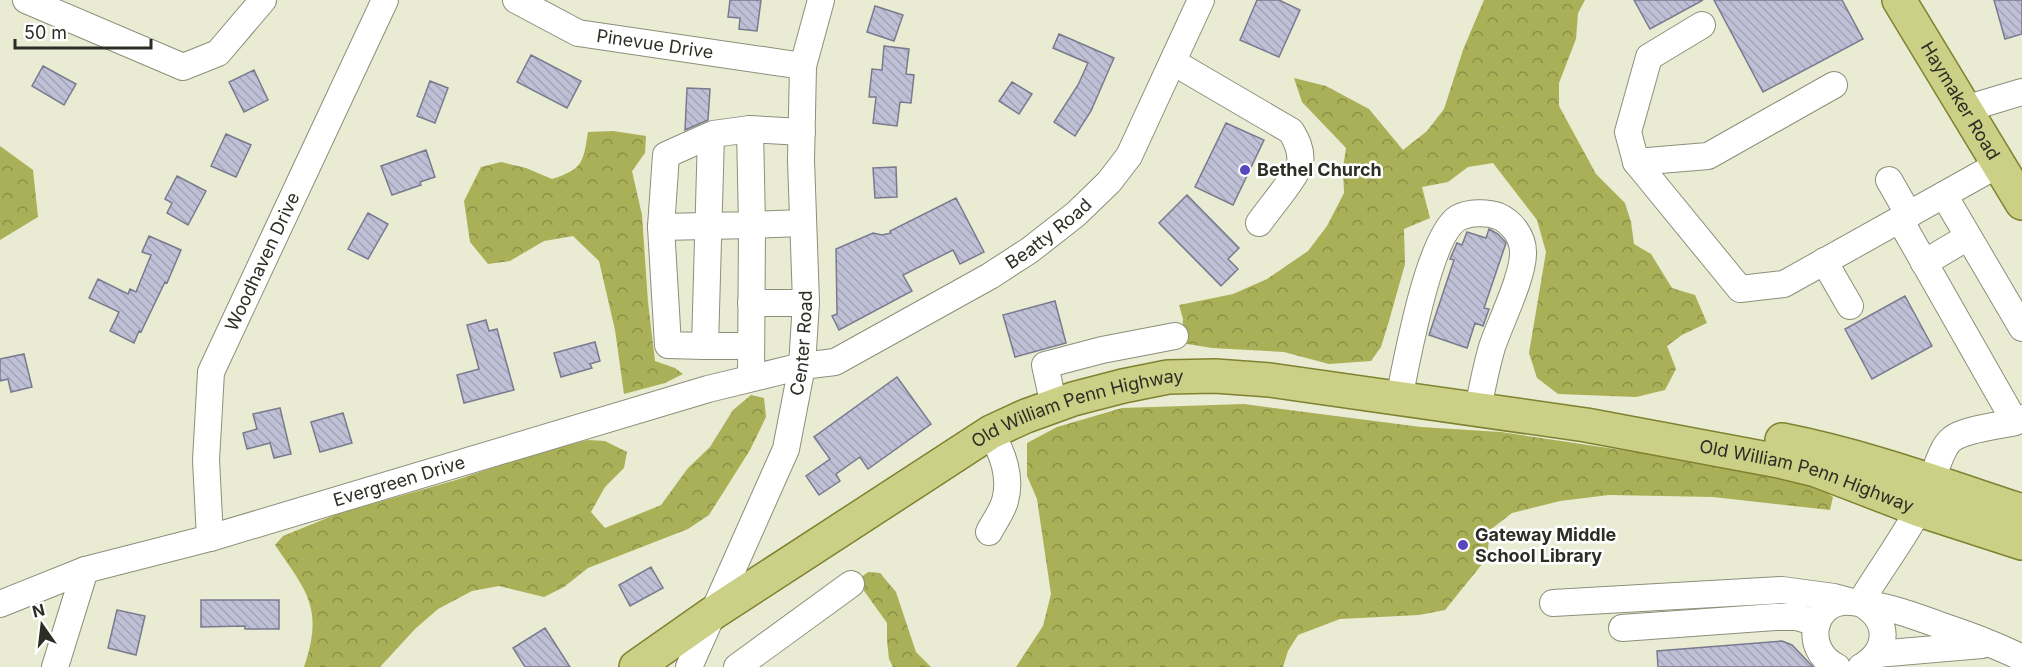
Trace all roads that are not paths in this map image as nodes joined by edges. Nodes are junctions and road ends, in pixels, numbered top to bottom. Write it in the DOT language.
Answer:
graph roads {
  1 [pos="26,0"];
  2 [pos="263,0"];
  3 [pos="385,0"];
  4 [pos="516,0"];
  5 [pos="821,0"];
  6 [pos="1201,0"];
  7 [pos="1899,0"];
  8 [pos="1702,26"];
  9 [pos="1173,62"];
  10 [pos="803,66"];
  11 [pos="1834,85"];
  12 [pos="2022,92"];
  13 [pos="1965,109"];
  14 [pos="750,129"];
  15 [pos="801,132"];
  16 [pos="711,135"];
  17 [pos="1636,162"];
  18 [pos="1999,164"];
  19 [pos="1889,180"];
  20 [pos="1944,195"];
  21 [pos="2022,203"];
  22 [pos="1904,217"];
  23 [pos="803,223"];
  24 [pos="1259,223"];
  25 [pos="752,225"];
  26 [pos="708,226"];
  27 [pos="661,227"];
  28 [pos="1968,237"];
  29 [pos="1824,261"];
  30 [pos="1924,262"];
  31 [pos="751,303"];
  32 [pos="806,303"];
  33 [pos="1850,306"];
  34 [pos="2022,328"];
  35 [pos="1175,336"];
  36 [pos="705,346"];
  37 [pos="751,346"];
  38 [pos="802,366"];
  39 [pos="751,378"];
  40 [pos="1399,399"];
  41 [pos="1054,406"];
  42 [pos="1478,409"];
  43 [pos="2018,420"];
  44 [pos="991,432"];
  45 [pos="1926,496"];
  46 [pos="2022,511"];
  47 [pos="989,531"];
  48 [pos="210,538"];
  49 [pos="2022,543"];
  50 [pos="85,570"];
  51 [pos="851,584"];
  52 [pos="1782,590"];
  53 [pos="1855,602"];
  54 [pos="1553,603"];
  55 [pos="0,604"];
  56 [pos="713,613"];
  57 [pos="1784,617"];
  58 [pos="1817,623"];
  59 [pos="1622,628"];
  60 [pos="1992,644"];
  61 [pos="2022,658"];
  62 [pos="1869,660"];
  63 [pos="693,666"];
  64 [pos="56,667"];
  65 [pos="636,667"];
  66 [pos="737,667"];
  67 [pos="1837,667"];
  1 -- 2 [label="street"];
  3 -- 48 [label="street, Woodhaven Drive"];
  4 -- 10 [label="street, Pinevue Drive"];
  5 -- 10 [label="street, Center Road"];
  6 -- 9 [label="street, Beatty Road"];
  7 -- 13 [label="main road, Haymaker Road"];
  8 -- 17 [label="street"];
  9 -- 24 [label="street"];
  9 -- 38 [label="street, Beatty Road"];
  10 -- 15 [label="street, Center Road"];
  11 -- 17 [label="street"];
  12 -- 13 [label="street"];
  13 -- 18 [label="main road, Haymaker Road"];
  14 -- 15 [label="street"];
  14 -- 16 [label="street"];
  14 -- 25 [label="street"];
  15 -- 23 [label="street, Center Road"];
  16 -- 26 [label="street"];
  16 -- 27 [label="street"];
  17 -- 29 [label="street"];
  18 -- 20 [label="street"];
  18 -- 21 [label="main road, Haymaker Road"];
  19 -- 22 [label="street"];
  20 -- 22 [label="street"];
  20 -- 28 [label="street"];
  22 -- 29 [label="street"];
  22 -- 30 [label="street"];
  23 -- 25 [label="street"];
  23 -- 32 [label="street, Center Road"];
  25 -- 26 [label="street"];
  25 -- 31 [label="street"];
  26 -- 27 [label="street"];
  26 -- 36 [label="street"];
  27 -- 36 [label="street"];
  28 -- 30 [label="street"];
  28 -- 34 [label="street"];
  29 -- 33 [label="street"];
  30 -- 43 [label="street"];
  31 -- 32 [label="street"];
  31 -- 37 [label="street"];
  32 -- 38 [label="street, Center Road"];
  35 -- 41 [label="street"];
  36 -- 37 [label="street"];
  37 -- 39 [label="street"];
  38 -- 39 [label="street, Evergreen Drive"];
  38 -- 56 [label="street, Center Road"];
  39 -- 48 [label="street, Evergreen Drive"];
  40 -- 41 [label="main road, Old William Penn Highway"];
  40 -- 42 [label="main road, Old William Penn Highway"];
  40 -- 42 [label="street"];
  41 -- 44 [label="main road, Old William Penn Highway"];
  42 -- 45 [label="main road, Old William Penn Highway"];
  43 -- 45 [label="street"];
  44 -- 47 [label="street"];
  44 -- 56 [label="main road, Old William Penn Highway"];
  45 -- 46 [label="main road, Old William Penn Highway"];
  45 -- 49 [label="main road, Old William Penn Highway"];
  45 -- 53 [label="street"];
  48 -- 50 [label="street, Evergreen Drive"];
  50 -- 55 [label="street, Evergreen Drive"];
  50 -- 64 [label="street"];
  51 -- 66 [label="street"];
  52 -- 53 [label="street"];
  52 -- 54 [label="street"];
  52 -- 57 [label="street"];
  53 -- 58 [label="street"];
  53 -- 60 [label="street"];
  53 -- 62 [label="street"];
  56 -- 63 [label="street, Center Road"];
  56 -- 65 [label="main road, Old William Penn Highway"];
  57 -- 58 [label="street"];
  57 -- 59 [label="street"];
  58 -- 67 [label="street"];
  60 -- 61 [label="street"];
  60 -- 62 [label="street"];
}
